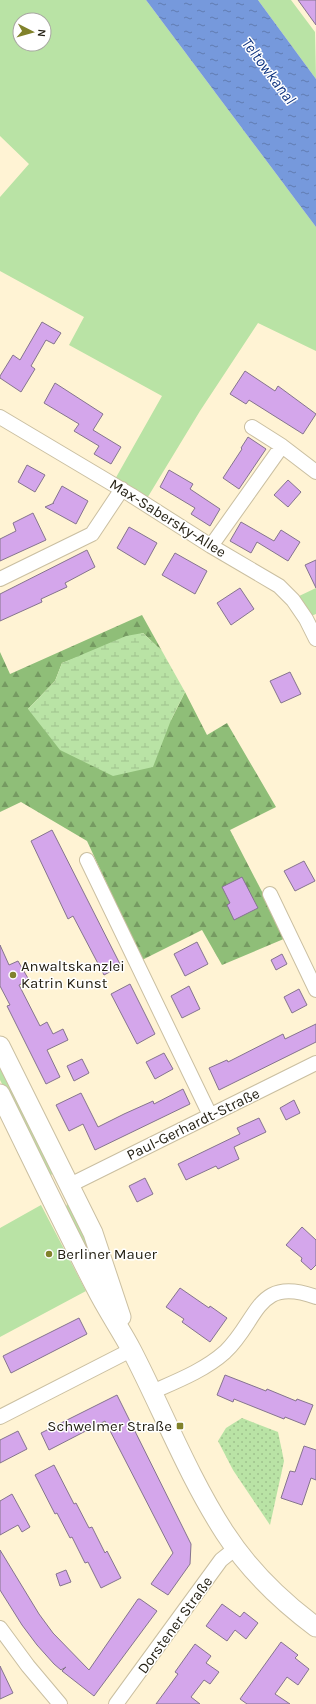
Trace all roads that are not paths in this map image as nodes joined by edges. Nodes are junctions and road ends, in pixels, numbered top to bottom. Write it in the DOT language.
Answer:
graph roads {
  1 [pos="0,417"];
  2 [pos="252,427"];
  3 [pos="282,446"];
  4 [pos="316,472"];
  5 [pos="122,489"];
  6 [pos="211,546"];
  7 [pos="0,579"];
  8 [pos="316,639"];
  9 [pos="87,860"];
  10 [pos="270,894"];
  11 [pos="316,990"];
  12 [pos="0,1046"];
  13 [pos="316,1063"];
  14 [pos="0,1094"];
  15 [pos="210,1115"];
  16 [pos="70,1185"];
  17 [pos="51,1197"];
  18 [pos="103,1285"];
  19 [pos="316,1297"];
  20 [pos="131,1350"];
  21 [pos="152,1392"];
  22 [pos="0,1417"];
  23 [pos="236,1548"];
  24 [pos="316,1627"];
  25 [pos="0,1628"];
  26 [pos="60,1704"];
  27 [pos="116,1704"];
  1 -- 5 [label="street, Max-Sabersky-Allee"];
  2 -- 3 [label="street"];
  3 -- 4 [label="street"];
  3 -- 6 [label="street"];
  5 -- 6 [label="street, Max-Sabersky-Allee"];
  5 -- 7 [label="street"];
  6 -- 8 [label="street, Max-Sabersky-Allee"];
  9 -- 15 [label="street"];
  10 -- 11 [label="street"];
  12 -- 16 [label="main road"];
  13 -- 15 [label="street, Paul-Gerhardt-Straße"];
  14 -- 17 [label="main road"];
  15 -- 16 [label="street, Paul-Gerhardt-Straße"];
  16 -- 17 [label="main road"];
  16 -- 18 [label="main road"];
  17 -- 18 [label="main road"];
  18 -- 20 [label="main road"];
  19 -- 21 [label="street"];
  20 -- 21 [label="main road"];
  20 -- 22 [label="street"];
  21 -- 23 [label="main road"];
  23 -- 24 [label="main road"];
  23 -- 27 [label="street, Dorstener Straße"];
  25 -- 26 [label="street"];
}
